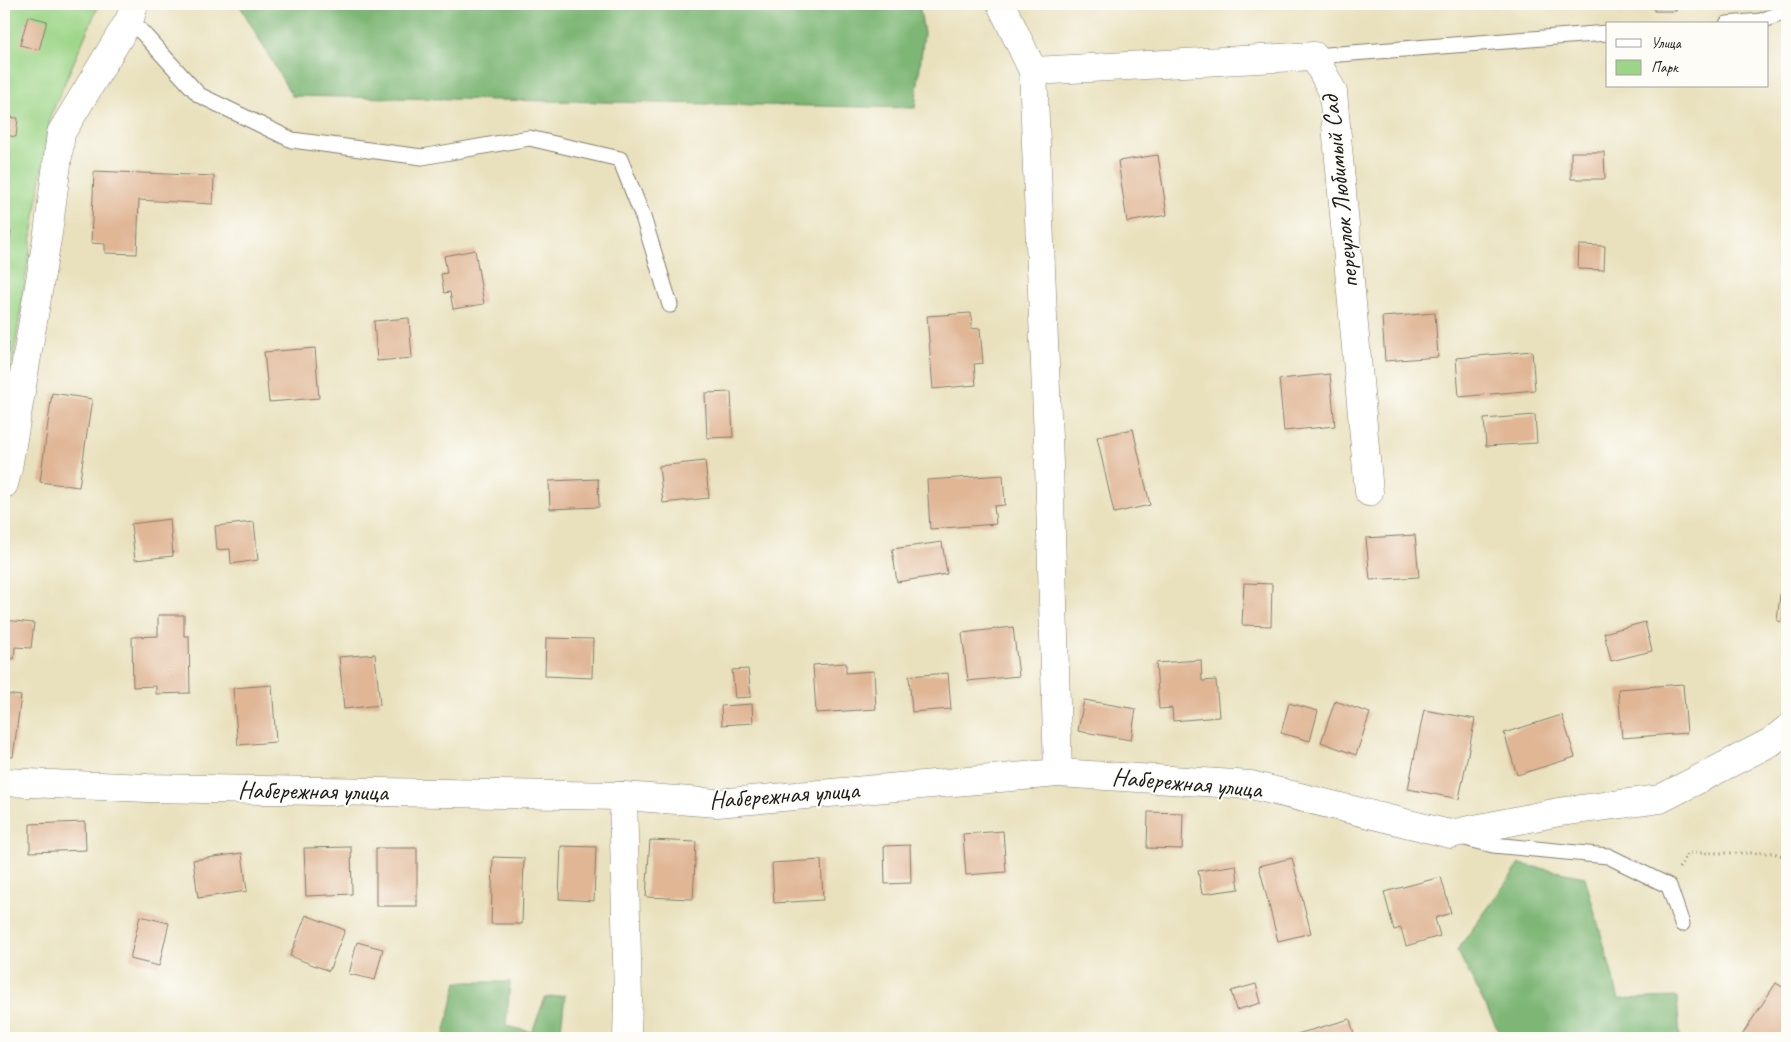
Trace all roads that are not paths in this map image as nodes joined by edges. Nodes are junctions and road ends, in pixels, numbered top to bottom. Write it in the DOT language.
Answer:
graph roads {
  1 [pos="1001,4"];
  2 [pos="132,12"];
  3 [pos="1787,12"];
  4 [pos="1750,22"];
  5 [pos="1606,33"];
  6 [pos="1314,56"];
  7 [pos="1033,71"];
  8 [pos="670,305"];
  9 [pos="4,484"];
  10 [pos="1369,492"];
  11 [pos="1787,729"];
  12 [pos="1058,773"];
  13 [pos="4,782"];
  14 [pos="623,796"];
  15 [pos="1450,834"];
  16 [pos="1682,924"];
  17 [pos="627,1038"];
  1 -- 7 [label="street"];
  2 -- 8 [label="lane"];
  2 -- 9 [label="street"];
  3 -- 4 [label="lane"];
  5 -- 6 [label="lane"];
  6 -- 7 [label="street"];
  6 -- 10 [label="street, переулок Любимый Сад"];
  7 -- 12 [label="street"];
  11 -- 15 [label="street, Набережная улица"];
  12 -- 14 [label="street, Набережная улица"];
  12 -- 15 [label="street, Набережная улица"];
  13 -- 14 [label="street, Набережная улица"];
  14 -- 17 [label="street"];
  15 -- 16 [label="lane"];
}
